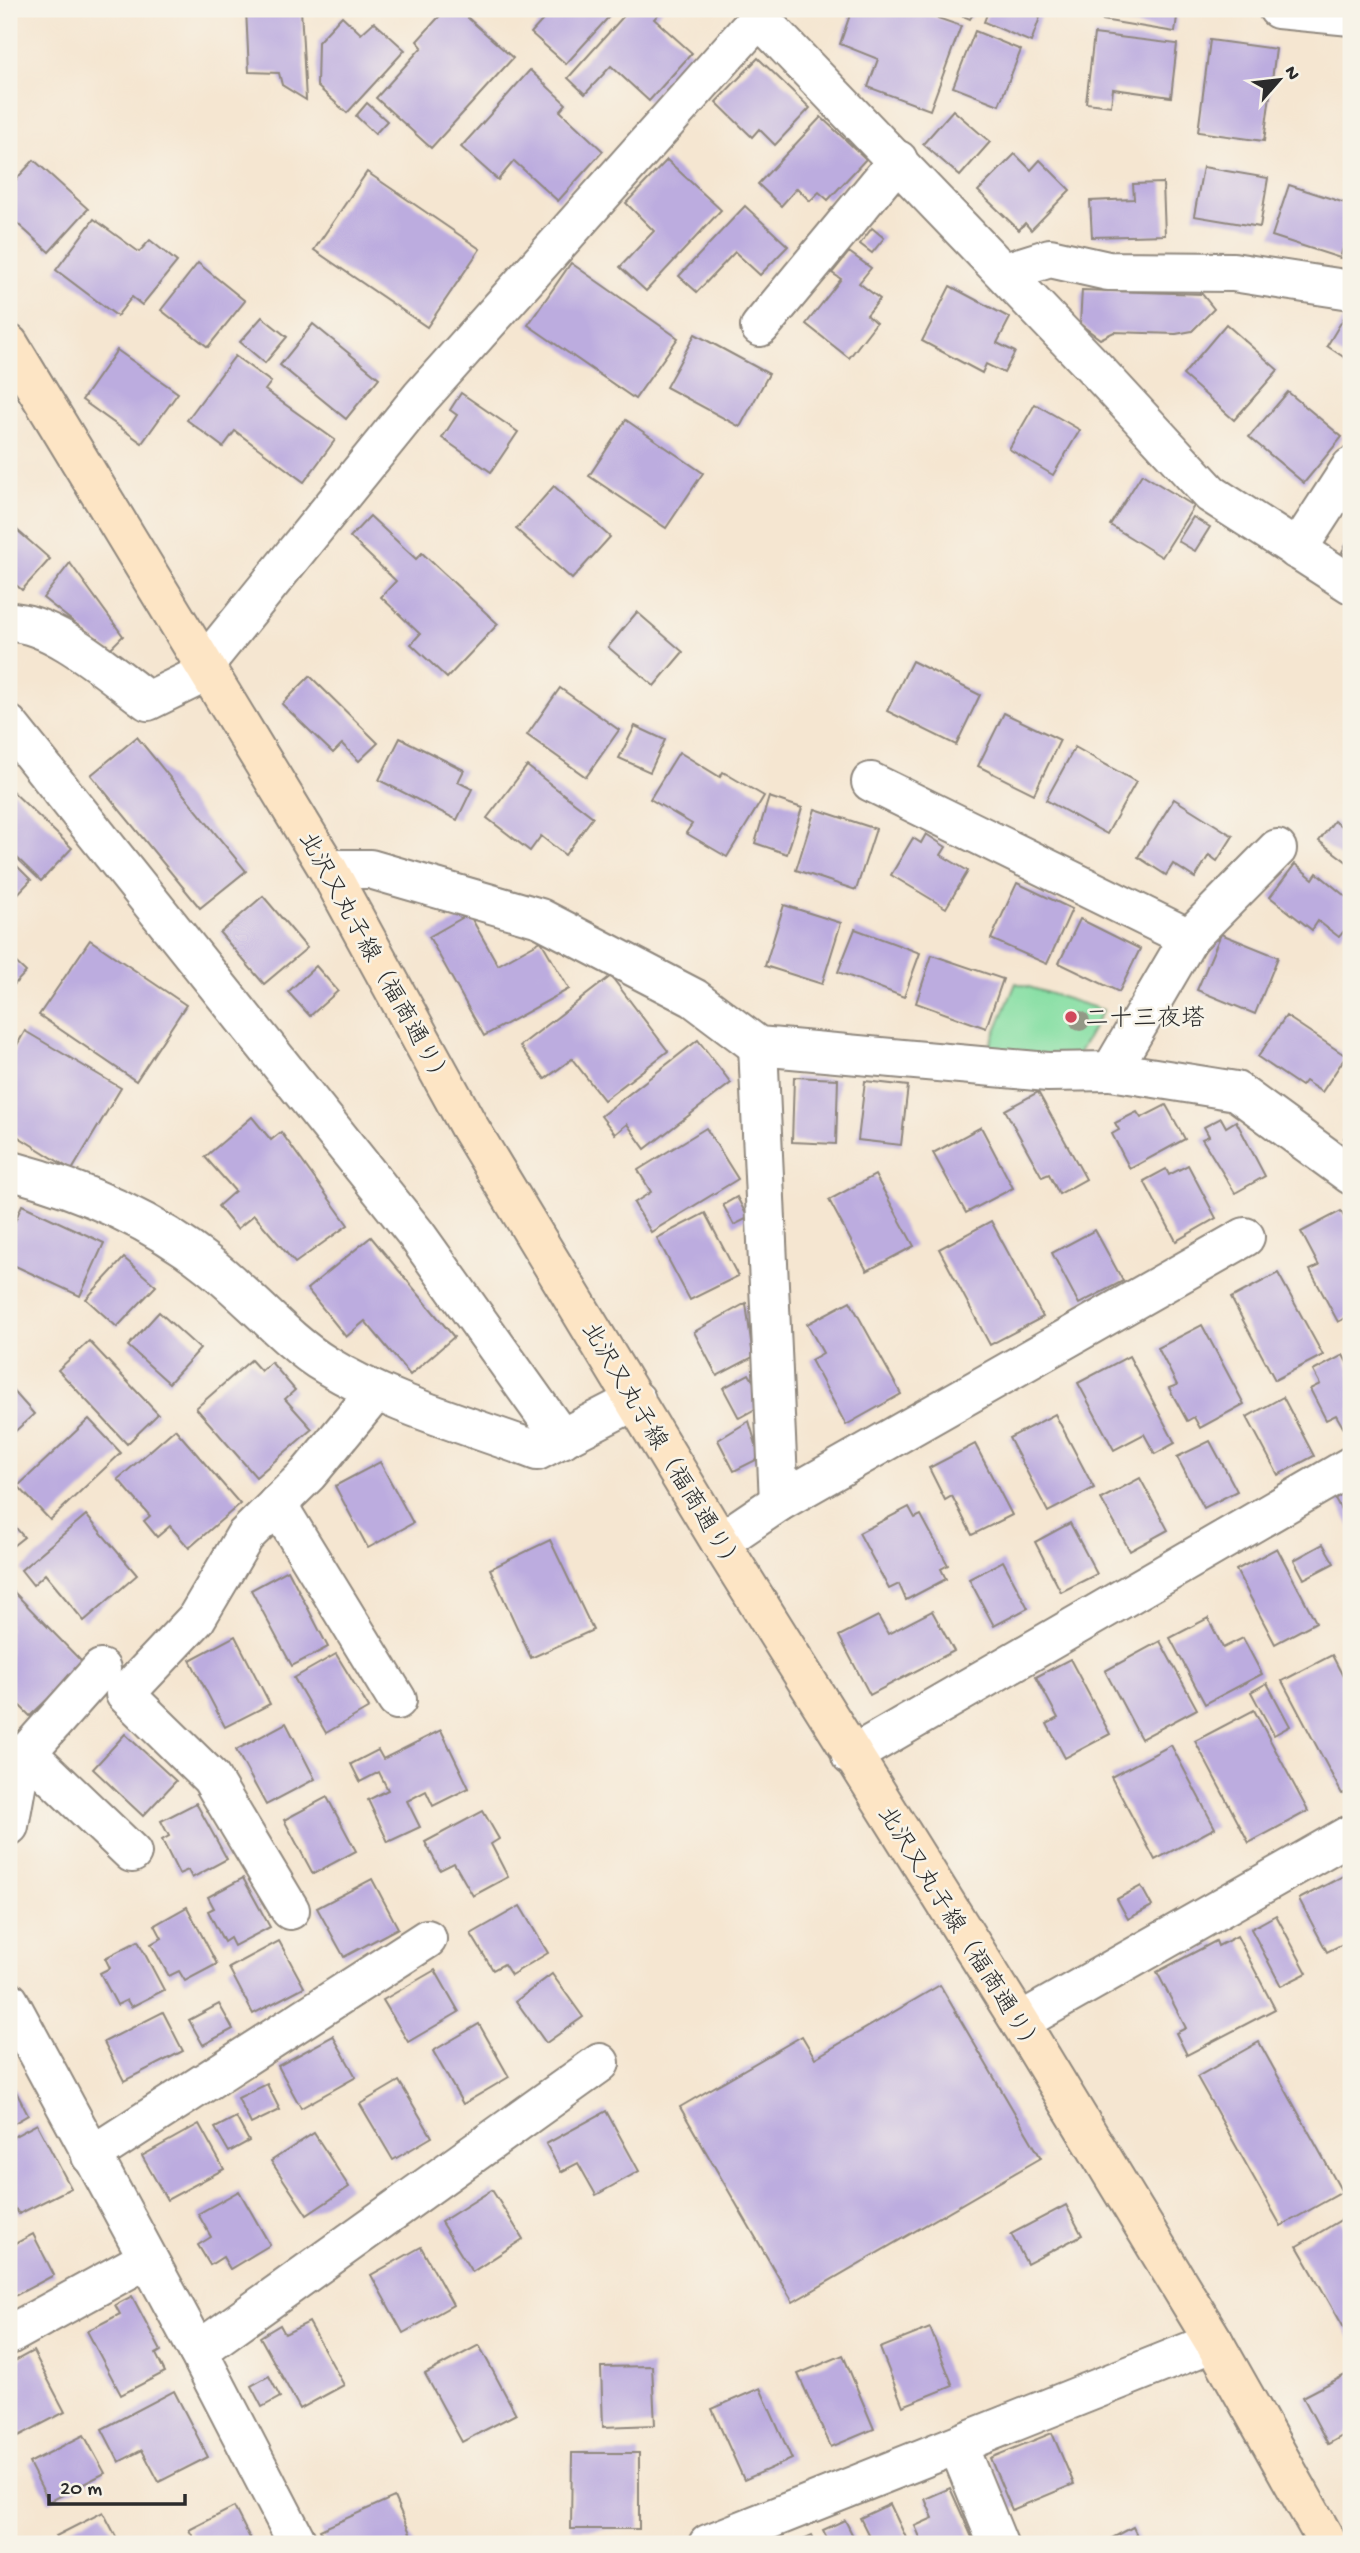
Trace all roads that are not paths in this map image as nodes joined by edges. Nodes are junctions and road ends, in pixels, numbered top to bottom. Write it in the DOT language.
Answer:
graph roads {
  1 [pos="1278,9"];
  2 [pos="756,12"];
  3 [pos="1351,16"];
  4 [pos="898,160"];
  5 [pos="1004,272"];
  6 [pos="1351,290"];
  7 [pos="760,327"];
  8 [pos="9,344"];
  9 [pos="1351,467"];
  10 [pos="1297,550"];
  11 [pos="1351,584"];
  12 [pos="9,622"];
  13 [pos="207,668"];
  14 [pos="9,725"];
  15 [pos="871,782"];
  16 [pos="1277,849"];
  17 [pos="328,869"];
  18 [pos="1189,938"];
  19 [pos="758,1046"];
  20 [pos="1111,1071"];
  21 [pos="9,1170"];
  22 [pos="1351,1175"];
  23 [pos="1245,1237"];
  24 [pos="376,1393"];
  25 [pos="636,1400"];
  26 [pos="562,1439"];
  27 [pos="1351,1466"];
  28 [pos="779,1502"];
  29 [pos="277,1504"];
  30 [pos="720,1542"];
  31 [pos="101,1669"];
  32 [pos="397,1700"];
  33 [pos="851,1755"];
  34 [pos="15,1756"];
  35 [pos="9,1826"];
  36 [pos="1351,1834"];
  37 [pos="132,1853"];
  38 [pos="290,1910"];
  39 [pos="427,1939"];
  40 [pos="9,2001"];
  41 [pos="1020,2022"];
  42 [pos="600,2063"];
  43 [pos="90,2156"];
  44 [pos="147,2259"];
  45 [pos="9,2335"];
  46 [pos="1214,2342"];
  47 [pos="198,2351"];
  48 [pos="958,2445"];
  49 [pos="298,2544"];
  50 [pos="708,2544"];
  51 [pos="998,2544"];
  52 [pos="1328,2544"];
  1 -- 3 [label="street"];
  2 -- 4 [label="street"];
  2 -- 13 [label="street"];
  4 -- 5 [label="street"];
  4 -- 7 [label="street"];
  5 -- 6 [label="street"];
  5 -- 10 [label="street"];
  8 -- 13 [label="street, 北沢又丸子線（福商通り）"];
  9 -- 10 [label="street"];
  10 -- 11 [label="street"];
  12 -- 13 [label="street"];
  13 -- 17 [label="street, 北沢又丸子線（福商通り）"];
  14 -- 26 [label="street"];
  15 -- 18 [label="street"];
  16 -- 18 [label="street"];
  17 -- 19 [label="street"];
  17 -- 25 [label="street, 北沢又丸子線（福商通り）"];
  18 -- 20 [label="street"];
  19 -- 20 [label="street"];
  19 -- 28 [label="street"];
  20 -- 22 [label="street"];
  21 -- 24 [label="street"];
  23 -- 28 [label="street"];
  24 -- 26 [label="street"];
  24 -- 29 [label="street"];
  25 -- 26 [label="street"];
  25 -- 30 [label="street, 北沢又丸子線（福商通り）"];
  27 -- 33 [label="street"];
  28 -- 30 [label="street"];
  29 -- 32 [label="street"];
  29 -- 38 [label="street"];
  30 -- 33 [label="street, 北沢又丸子線（福商通り）"];
  31 -- 34 [label="street"];
  33 -- 41 [label="street, 北沢又丸子線（福商通り）"];
  34 -- 35 [label="street"];
  34 -- 37 [label="street"];
  36 -- 41 [label="street"];
  39 -- 43 [label="street"];
  40 -- 43 [label="street"];
  41 -- 46 [label="street, 北沢又丸子線（福商通り）"];
  42 -- 47 [label="street"];
  43 -- 44 [label="street"];
  44 -- 45 [label="street"];
  44 -- 47 [label="street"];
  46 -- 48 [label="street"];
  46 -- 52 [label="street, 北沢又丸子線（福商通り）"];
  47 -- 49 [label="street"];
  48 -- 50 [label="street"];
  48 -- 51 [label="street"];
}
